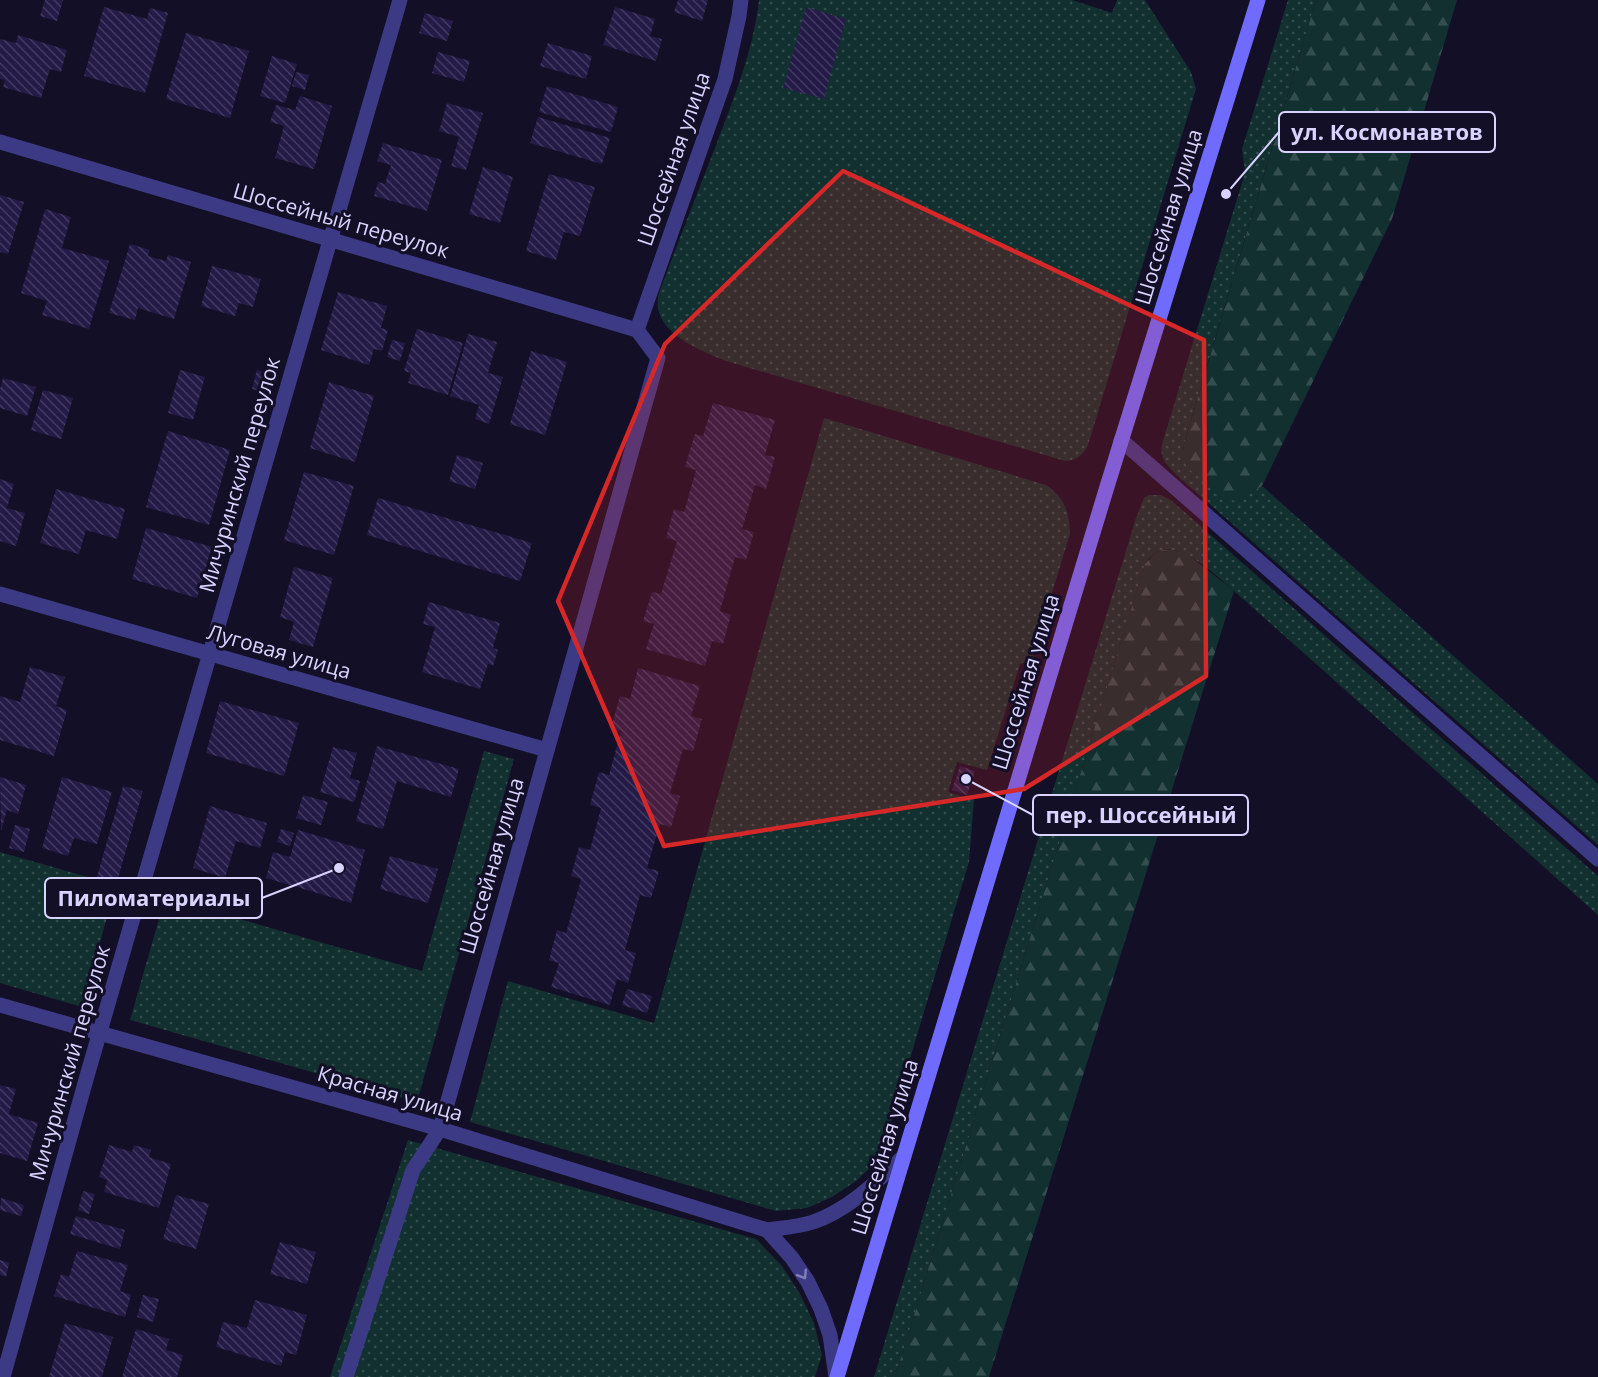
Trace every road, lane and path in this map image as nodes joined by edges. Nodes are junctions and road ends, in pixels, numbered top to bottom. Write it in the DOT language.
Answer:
graph roads {
  1 [pos="400,0"];
  2 [pos="741,0"];
  3 [pos="1258,0"];
  4 [pos="0,142"];
  5 [pos="330,239"];
  6 [pos="637,330"];
  7 [pos="1121,440"];
  8 [pos="0,594"];
  9 [pos="209,655"];
  10 [pos="547,750"];
  11 [pos="1598,859"];
  12 [pos="0,1005"];
  13 [pos="99,1033"];
  14 [pos="440,1130"];
  15 [pos="904,1156"];
  16 [pos="767,1230"];
  17 [pos="3,1377"];
  18 [pos="346,1377"];
  19 [pos="837,1377"];
  1 -- 5 [label="street, Мичуринский переулок"];
  2 -- 6 [label="street, Шоссейная улица"];
  3 -- 7 [label="main road, Шоссейная улица"];
  4 -- 5 [label="street, Шоссейный переулок"];
  5 -- 6 [label="street, Шоссейный переулок"];
  5 -- 9 [label="street, Мичуринский переулок"];
  6 -- 10 [label="street, Шоссейная улица"];
  7 -- 11 [label="street"];
  7 -- 15 [label="main road, Шоссейная улица"];
  8 -- 9 [label="street, Луговая улица"];
  9 -- 10 [label="street, Луговая улица"];
  9 -- 13 [label="street, Мичуринский переулок"];
  10 -- 14 [label="street, Шоссейная улица"];
  12 -- 13 [label="street, Красная улица"];
  13 -- 14 [label="street, Красная улица"];
  13 -- 17 [label="street, Мичуринский переулок"];
  14 -- 16 [label="street, Красная улица"];
  14 -- 18 [label="street, Шоссейная улица"];
  15 -- 16 [label="street"];
  15 -- 19 [label="main road, Шоссейная улица"];
  16 -- 19 [label="street, one-way"];
}
